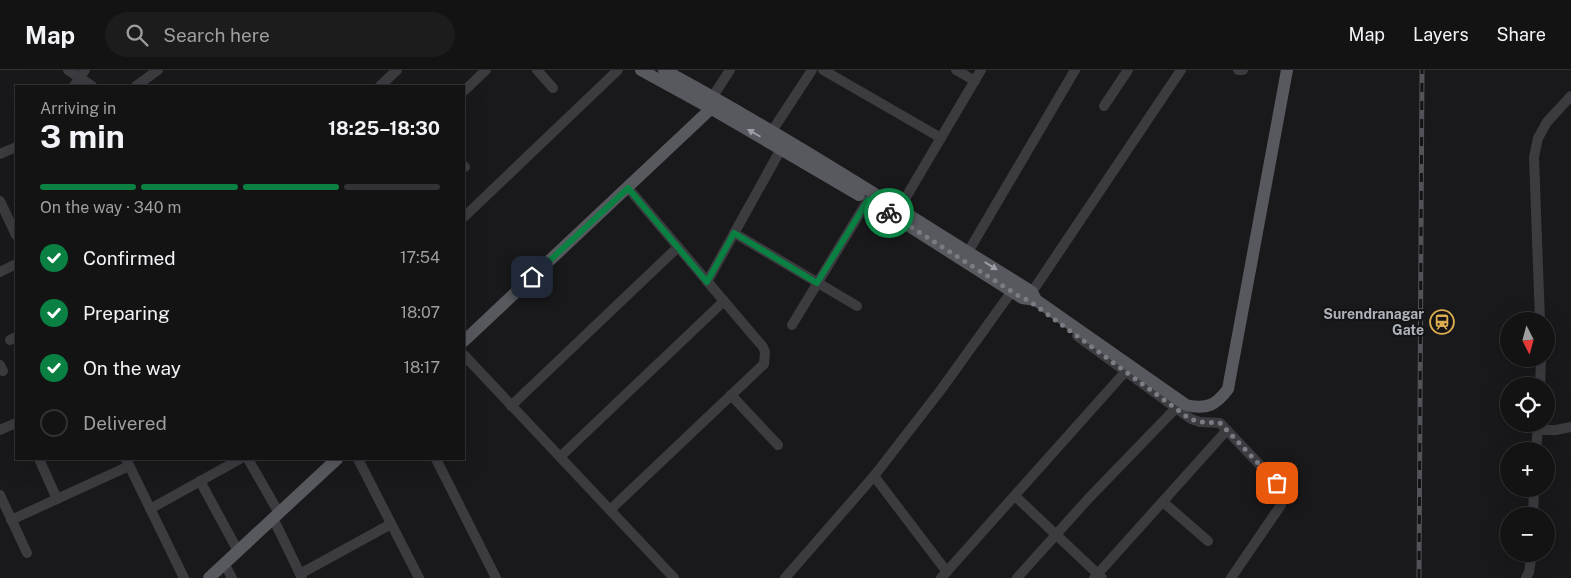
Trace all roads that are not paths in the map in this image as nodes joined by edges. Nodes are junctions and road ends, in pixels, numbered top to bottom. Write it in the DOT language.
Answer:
graph roads {
  1 [pos="68,70"];
  2 [pos="158,70"];
  3 [pos="397,70"];
  4 [pos="486,70"];
  5 [pos="537,70"];
  6 [pos="618,70"];
  7 [pos="642,70"];
  8 [pos="664,70"];
  9 [pos="730,70"];
  10 [pos="812,70"];
  11 [pos="823,70"];
  12 [pos="956,70"];
  13 [pos="981,70"];
  14 [pos="1075,70"];
  15 [pos="1128,70"];
  16 [pos="1181,70"];
  17 [pos="1238,70"];
  18 [pos="1243,70"];
  19 [pos="1288,70"];
  20 [pos="80,78"];
  21 [pos="975,81"];
  22 [pos="150,83"];
  23 [pos="90,85"];
  24 [pos="381,85"];
  25 [pos="553,88"];
  26 [pos="465,90"];
  27 [pos="1571,96"];
  28 [pos="715,102"];
  29 [pos="1104,106"];
  30 [pos="772,131"];
  31 [pos="941,138"];
  32 [pos="15,146"];
  33 [pos="782,149"];
  34 [pos="0,154"];
  35 [pos="628,188"];
  36 [pos="868,200"];
  37 [pos="0,202"];
  38 [pos="899,209"];
  39 [pos="465,216"];
  40 [pos="15,233"];
  41 [pos="734,233"];
  42 [pos="678,247"];
  43 [pos="968,252"];
  44 [pos="15,264"];
  45 [pos="0,272"];
  46 [pos="707,282"];
  47 [pos="817,283"];
  48 [pos="1012,291"];
  49 [pos="1032,297"];
  50 [pos="724,301"];
  51 [pos="857,306"];
  52 [pos="1540,312"];
  53 [pos="792,325"];
  54 [pos="465,340"];
  55 [pos="465,356"];
  56 [pos="1125,372"];
  57 [pos="731,395"];
  58 [pos="511,406"];
  59 [pos="1181,407"];
  60 [pos="15,423"];
  61 [pos="1571,427"];
  62 [pos="0,430"];
  63 [pos="1228,430"];
  64 [pos="1555,430"];
  65 [pos="778,445"];
  66 [pos="560,457"];
  67 [pos="38,460"];
  68 [pos="238,460"];
  69 [pos="248,460"];
  70 [pos="336,460"];
  71 [pos="359,460"];
  72 [pos="437,460"];
  73 [pos="127,462"];
  74 [pos="874,476"];
  75 [pos="200,481"];
  76 [pos="0,496"];
  77 [pos="1015,496"];
  78 [pos="57,499"];
  79 [pos="1163,502"];
  80 [pos="150,509"];
  81 [pos="610,510"];
  82 [pos="276,516"];
  83 [pos="11,520"];
  84 [pos="391,524"];
  85 [pos="1055,536"];
  86 [pos="1208,541"];
  87 [pos="238,551"];
  88 [pos="27,553"];
  89 [pos="1531,562"];
  90 [pos="224,563"];
  91 [pos="944,575"];
  92 [pos="301,576"];
  93 [pos="1098,577"];
  94 [pos="184,578"];
  95 [pos="209,578"];
  96 [pos="232,578"];
  97 [pos="419,578"];
  98 [pos="496,578"];
  99 [pos="674,578"];
  100 [pos="785,578"];
  101 [pos="1017,578"];
  102 [pos="1231,578"];
  103 [pos="1526,578"];
  1 -- 20 [label="street"];
  2 -- 22 [label="street"];
  3 -- 24 [label="street"];
  4 -- 26 [label="street"];
  5 -- 25 [label="street"];
  6 -- 39 [label="street"];
  7 -- 28 [label="main road"];
  8 -- 28 [label="main road"];
  9 -- 28 [label="street"];
  10 -- 30 [label="street"];
  11 -- 31 [label="street"];
  12 -- 21 [label="street"];
  13 -- 21 [label="street"];
  14 -- 43 [label="street"];
  15 -- 29 [label="street"];
  16 -- 49 [label="street"];
  17 -- 18 [label="street"];
  19 -- 59 [label="main road"];
  20 -- 23 [label="street"];
  21 -- 31 [label="street"];
  27 -- 52 [label="street"];
  28 -- 30 [label="main road"];
  33 -- 28 [label="main road, one-way"];
  28 -- 35 [label="main road"];
  30 -- 38 [label="main road"];
  31 -- 38 [label="street"];
  32 -- 34 [label="street"];
  33 -- 36 [label="main road"];
  33 -- 41 [label="street"];
  35 -- 42 [label="street"];
  35 -- 54 [label="main road"];
  36 -- 47 [label="street"];
  36 -- 48 [label="main road"];
  37 -- 40 [label="street"];
  38 -- 43 [label="main road"];
  41 -- 46 [label="street"];
  41 -- 47 [label="street"];
  42 -- 46 [label="street"];
  42 -- 58 [label="street"];
  43 -- 49 [label="main road, one-way"];
  44 -- 45 [label="street"];
  46 -- 50 [label="street"];
  47 -- 51 [label="street"];
  47 -- 53 [label="street"];
  48 -- 49 [label="main road"];
  48 -- 74 [label="street"];
  49 -- 56 [label="street"];
  49 -- 59 [label="main road"];
  50 -- 57 [label="street"];
  50 -- 66 [label="street"];
  55 -- 58 [label="street"];
  56 -- 59 [label="street"];
  56 -- 77 [label="street"];
  57 -- 65 [label="street"];
  57 -- 81 [label="street"];
  58 -- 66 [label="street"];
  59 -- 63 [label="street"];
  59 -- 85 [label="street"];
  60 -- 62 [label="street"];
  61 -- 64 [label="street"];
  63 -- 79 [label="street"];
  63 -- 102 [label="street"];
  66 -- 81 [label="street"];
  67 -- 78 [label="street"];
  68 -- 75 [label="street"];
  69 -- 82 [label="street"];
  70 -- 82 [label="main road"];
  71 -- 84 [label="street"];
  72 -- 98 [label="street"];
  73 -- 78 [label="street"];
  73 -- 80 [label="street"];
  74 -- 91 [label="street"];
  74 -- 100 [label="street"];
  75 -- 80 [label="street"];
  75 -- 87 [label="street"];
  76 -- 83 [label="street"];
  77 -- 85 [label="street"];
  77 -- 91 [label="street"];
  78 -- 83 [label="street"];
  79 -- 86 [label="street"];
  79 -- 93 [label="street"];
  80 -- 94 [label="street"];
  81 -- 99 [label="street"];
  82 -- 87 [label="main road"];
  82 -- 92 [label="street"];
  83 -- 88 [label="street"];
  84 -- 92 [label="street"];
  84 -- 97 [label="street"];
  85 -- 93 [label="street"];
  85 -- 101 [label="street"];
  87 -- 90 [label="main road"];
  89 -- 103 [label="street"];
  90 -- 95 [label="main road"];
  90 -- 96 [label="street"];
}
